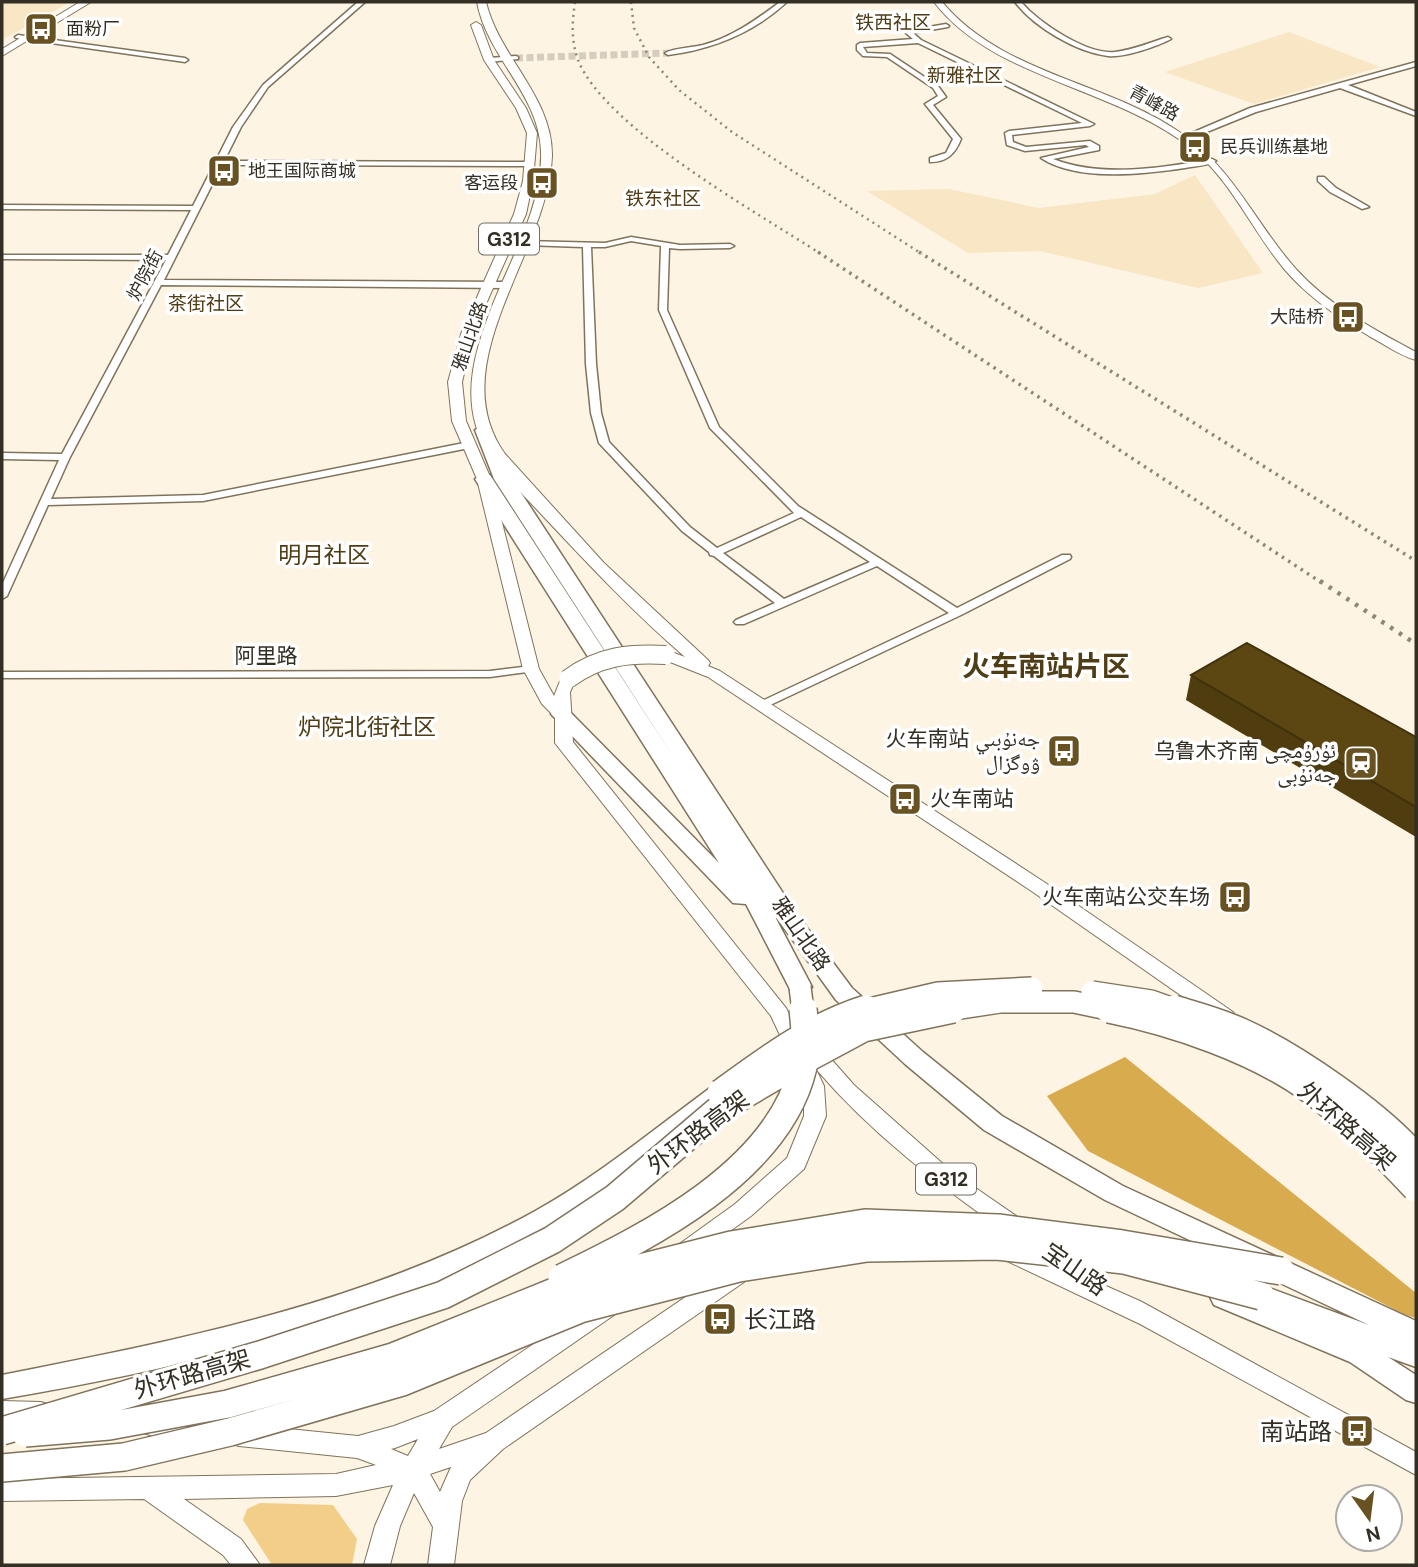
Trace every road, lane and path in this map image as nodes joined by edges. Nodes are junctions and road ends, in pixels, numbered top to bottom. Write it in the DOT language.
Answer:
graph roads {
  1 [pos="75,2"];
  2 [pos="86,2"];
  3 [pos="362,2"];
  4 [pos="469,2"];
  5 [pos="481,2"];
  6 [pos="784,2"];
  7 [pos="938,2"];
  8 [pos="947,2"];
  9 [pos="1018,2"];
  10 [pos="946,26"];
  11 [pos="22,38"];
  12 [pos="1168,39"];
  13 [pos="919,41"];
  14 [pos="2,46"];
  15 [pos="2,53"];
  16 [pos="668,53"];
  17 [pos="510,58"];
  18 [pos="185,60"];
  19 [pos="489,60"];
  20 [pos="1416,64"];
  21 [pos="1340,85"];
  22 [pos="1416,114"];
  23 [pos="1188,138"];
  24 [pos="933,160"];
  25 [pos="1212,161"];
  26 [pos="219,163"];
  27 [pos="530,164"];
  28 [pos="1321,179"];
  29 [pos="1249,191"];
  30 [pos="2,207"];
  31 [pos="1365,207"];
  32 [pos="197,208"];
  33 [pos="1267,218"];
  34 [pos="524,243"];
  35 [pos="665,243"];
  36 [pos="587,245"];
  37 [pos="730,246"];
  38 [pos="2,257"];
  39 [pos="172,258"];
  40 [pos="159,282"];
  41 [pos="488,285"];
  42 [pos="507,285"];
  43 [pos="1416,349"];
  44 [pos="1416,357"];
  45 [pos="476,438"];
  46 [pos="2,456"];
  47 [pos="65,457"];
  48 [pos="484,479"];
  49 [pos="46,502"];
  50 [pos="802,513"];
  51 [pos="714,552"];
  52 [pos="1066,557"];
  53 [pos="878,562"];
  54 [pos="2,596"];
  55 [pos="782,603"];
  56 [pos="957,613"];
  57 [pos="740,622"];
  58 [pos="531,669"];
  59 [pos="714,674"];
  60 [pos="2,675"];
  61 [pos="762,705"];
  62 [pos="561,714"];
  63 [pos="770,929"];
  64 [pos="779,1013"];
  65 [pos="1416,1160"];
  66 [pos="1416,1188"];
  67 [pos="1281,1271"];
  68 [pos="1259,1303"];
  69 [pos="1140,1314"];
  70 [pos="1416,1334"];
  71 [pos="1416,1355"];
  72 [pos="393,1357"];
  73 [pos="2,1387"];
  74 [pos="1416,1391"];
  75 [pos="2,1412"];
  76 [pos="443,1419"];
  77 [pos="2,1433"];
  78 [pos="494,1441"];
  79 [pos="358,1447"];
  80 [pos="1416,1464"];
  81 [pos="2,1468"];
  82 [pos="414,1469"];
  83 [pos="148,1488"];
  84 [pos="2,1490"];
  85 [pos="448,1513"];
  86 [pos="247,1565"];
  87 [pos="377,1565"];
  88 [pos="441,1565"];
  1 -- 11 [label="main road"];
  2 -- 11 [label="main road"];
  3 -- 26 [label="street, 炉院街"];
  4 -- 19 [label="main road, 雅山北路 / G312"];
  5 -- 17 [label="main road, 雅山北路 / G312"];
  6 -- 16 [label="street"];
  7 -- 23 [label="main road, 青峰路"];
  8 -- 23 [label="main road, 青峰路"];
  9 -- 12 [label="street"];
  10 -- 13 [label="street"];
  11 -- 14 [label="main road"];
  11 -- 15 [label="main road"];
  11 -- 18 [label="street"];
  13 -- 24 [label="street"];
  13 -- 25 [label="street"];
  17 -- 19 [label="street"];
  17 -- 34 [label="main road, 雅山北路 / G312"];
  19 -- 27 [label="main road, 雅山北路 / G312"];
  20 -- 21 [label="street"];
  21 -- 22 [label="street"];
  21 -- 23 [label="street"];
  23 -- 25 [label="main road, 青峰路"];
  23 -- 29 [label="main road, 青峰路"];
  25 -- 44 [label="main road, 青峰路"];
  26 -- 27 [label="street"];
  26 -- 32 [label="street, 炉院街"];
  27 -- 41 [label="main road, 雅山北路 / G312"];
  28 -- 31 [label="street"];
  30 -- 32 [label="street"];
  32 -- 39 [label="street, 炉院街"];
  33 -- 43 [label="main road"];
  34 -- 36 [label="street"];
  34 -- 42 [label="main road, 雅山北路 / G312"];
  35 -- 36 [label="street"];
  35 -- 37 [label="street"];
  35 -- 50 [label="street"];
  36 -- 51 [label="street"];
  38 -- 39 [label="street"];
  39 -- 40 [label="street, 炉院街"];
  40 -- 41 [label="street"];
  40 -- 47 [label="street, 炉院街"];
  41 -- 42 [label="street"];
  41 -- 45 [label="main road, 雅山北路 / G312"];
  42 -- 45 [label="main road, 雅山北路 / G312"];
  45 -- 48 [label="main road, 雅山北路 / G312"];
  45 -- 49 [label="street"];
  45 -- 59 [label="main road, 雅山北路 / G312"];
  45 -- 67 [label="highway, 雅山北路"];
  46 -- 47 [label="street"];
  47 -- 49 [label="street, 炉院街"];
  48 -- 58 [label="main road, 雅山北路 / G312"];
  48 -- 63 [label="highway"];
  49 -- 54 [label="street, 炉院街"];
  50 -- 51 [label="street"];
  50 -- 53 [label="street"];
  51 -- 55 [label="street"];
  52 -- 56 [label="street"];
  53 -- 55 [label="street"];
  53 -- 56 [label="street"];
  55 -- 57 [label="street"];
  56 -- 61 [label="street"];
  58 -- 60 [label="street, 阿里路"];
  58 -- 62 [label="main road, 雅山北路 / G312"];
  59 -- 61 [label="main road, G312"];
  59 -- 62 [label="main road, bridge"];
  61 -- 65 [label="main road, G312"];
  62 -- 63 [label="highway"];
  62 -- 64 [label="main road, G312"];
  63 -- 72 [label="highway, bridge"];
  64 -- 69 [label="main road, 宝山路 / G312"];
  64 -- 76 [label="main road"];
  65 -- 73 [label="highway, 外环路高架, bridge"];
  66 -- 77 [label="highway, 外环路高架, bridge"];
  67 -- 70 [label="highway, 雅山北路"];
  67 -- 72 [label="highway, bridge"];
  68 -- 71 [label="highway"];
  68 -- 74 [label="highway"];
  68 -- 81 [label="highway, bridge"];
  69 -- 78 [label="main road"];
  69 -- 80 [label="main road, 宝山路 / G312"];
  72 -- 77 [label="highway, bridge"];
  75 -- 79 [label="main road"];
  76 -- 79 [label="main road"];
  76 -- 82 [label="main road"];
  78 -- 82 [label="main road"];
  78 -- 85 [label="main road"];
  79 -- 82 [label="main road"];
  82 -- 83 [label="main road"];
  82 -- 85 [label="main road"];
  82 -- 87 [label="main road"];
  83 -- 84 [label="main road"];
  83 -- 86 [label="main road"];
  85 -- 88 [label="main road"];
}
